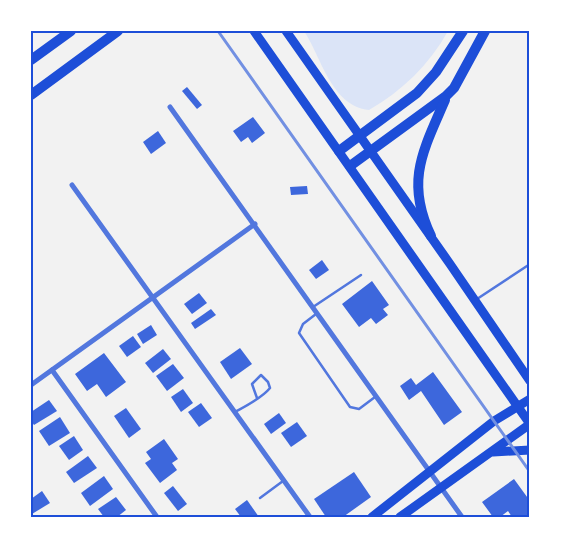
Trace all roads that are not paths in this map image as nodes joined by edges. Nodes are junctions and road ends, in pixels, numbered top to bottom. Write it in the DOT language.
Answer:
graph roads {
  1 [pos="71,31"];
  2 [pos="118,31"];
  3 [pos="254,31"];
  4 [pos="286,31"];
  5 [pos="463,31"];
  6 [pos="485,31"];
  7 [pos="31,60"];
  8 [pos="31,95"];
  9 [pos="446,96"];
  10 [pos="170,107"];
  11 [pos="359,136"];
  12 [pos="339,151"];
  13 [pos="370,151"];
  14 [pos="350,166"];
  15 [pos="72,185"];
  16 [pos="254,224"];
  17 [pos="431,236"];
  18 [pos="530,264"];
  19 [pos="361,275"];
  20 [pos="153,297"];
  21 [pos="476,300"];
  22 [pos="313,307"];
  23 [pos="318,313"];
  24 [pos="52,370"];
  25 [pos="530,381"];
  26 [pos="31,385"];
  27 [pos="376,396"];
  28 [pos="257,398"];
  29 [pos="530,399"];
  30 [pos="518,406"];
  31 [pos="235,412"];
  32 [pos="530,424"];
  33 [pos="530,450"];
  34 [pos="488,453"];
  35 [pos="429,471"];
  36 [pos="284,480"];
  37 [pos="440,488"];
  38 [pos="260,498"];
  39 [pos="157,517"];
  40 [pos="310,517"];
  41 [pos="372,517"];
  42 [pos="400,517"];
  43 [pos="462,517"];
  1 -- 7 [label="highway"];
  2 -- 8 [label="highway"];
  3 -- 12 [label="main road"];
  4 -- 11 [label="main road"];
  5 -- 11 [label="highway"];
  6 -- 9 [label="highway"];
  9 -- 13 [label="highway"];
  9 -- 17 [label="highway"];
  10 -- 16 [label="street"];
  11 -- 12 [label="highway"];
  11 -- 13 [label="main road"];
  12 -- 14 [label="main road"];
  13 -- 14 [label="highway"];
  13 -- 17 [label="main road"];
  14 -- 30 [label="main road"];
  15 -- 20 [label="street"];
  16 -- 20 [label="street"];
  16 -- 22 [label="street"];
  17 -- 21 [label="main road"];
  18 -- 21 [label="lane"];
  19 -- 22 [label="lane"];
  20 -- 24 [label="street"];
  20 -- 31 [label="street"];
  21 -- 25 [label="main road"];
  22 -- 23 [label="street"];
  23 -- 27 [label="street"];
  23 -- 27 [label="lane"];
  24 -- 26 [label="street"];
  24 -- 39 [label="street"];
  27 -- 35 [label="street"];
  28 -- 28 [label="lane"];
  28 -- 31 [label="lane"];
  29 -- 30 [label="main road"];
  30 -- 32 [label="main road"];
  30 -- 35 [label="main road"];
  31 -- 36 [label="street"];
  32 -- 34 [label="main road"];
  33 -- 34 [label="main road"];
  34 -- 37 [label="main road"];
  35 -- 37 [label="street"];
  35 -- 41 [label="main road"];
  36 -- 38 [label="lane"];
  36 -- 40 [label="street"];
  37 -- 42 [label="main road"];
  37 -- 43 [label="street"];
}
